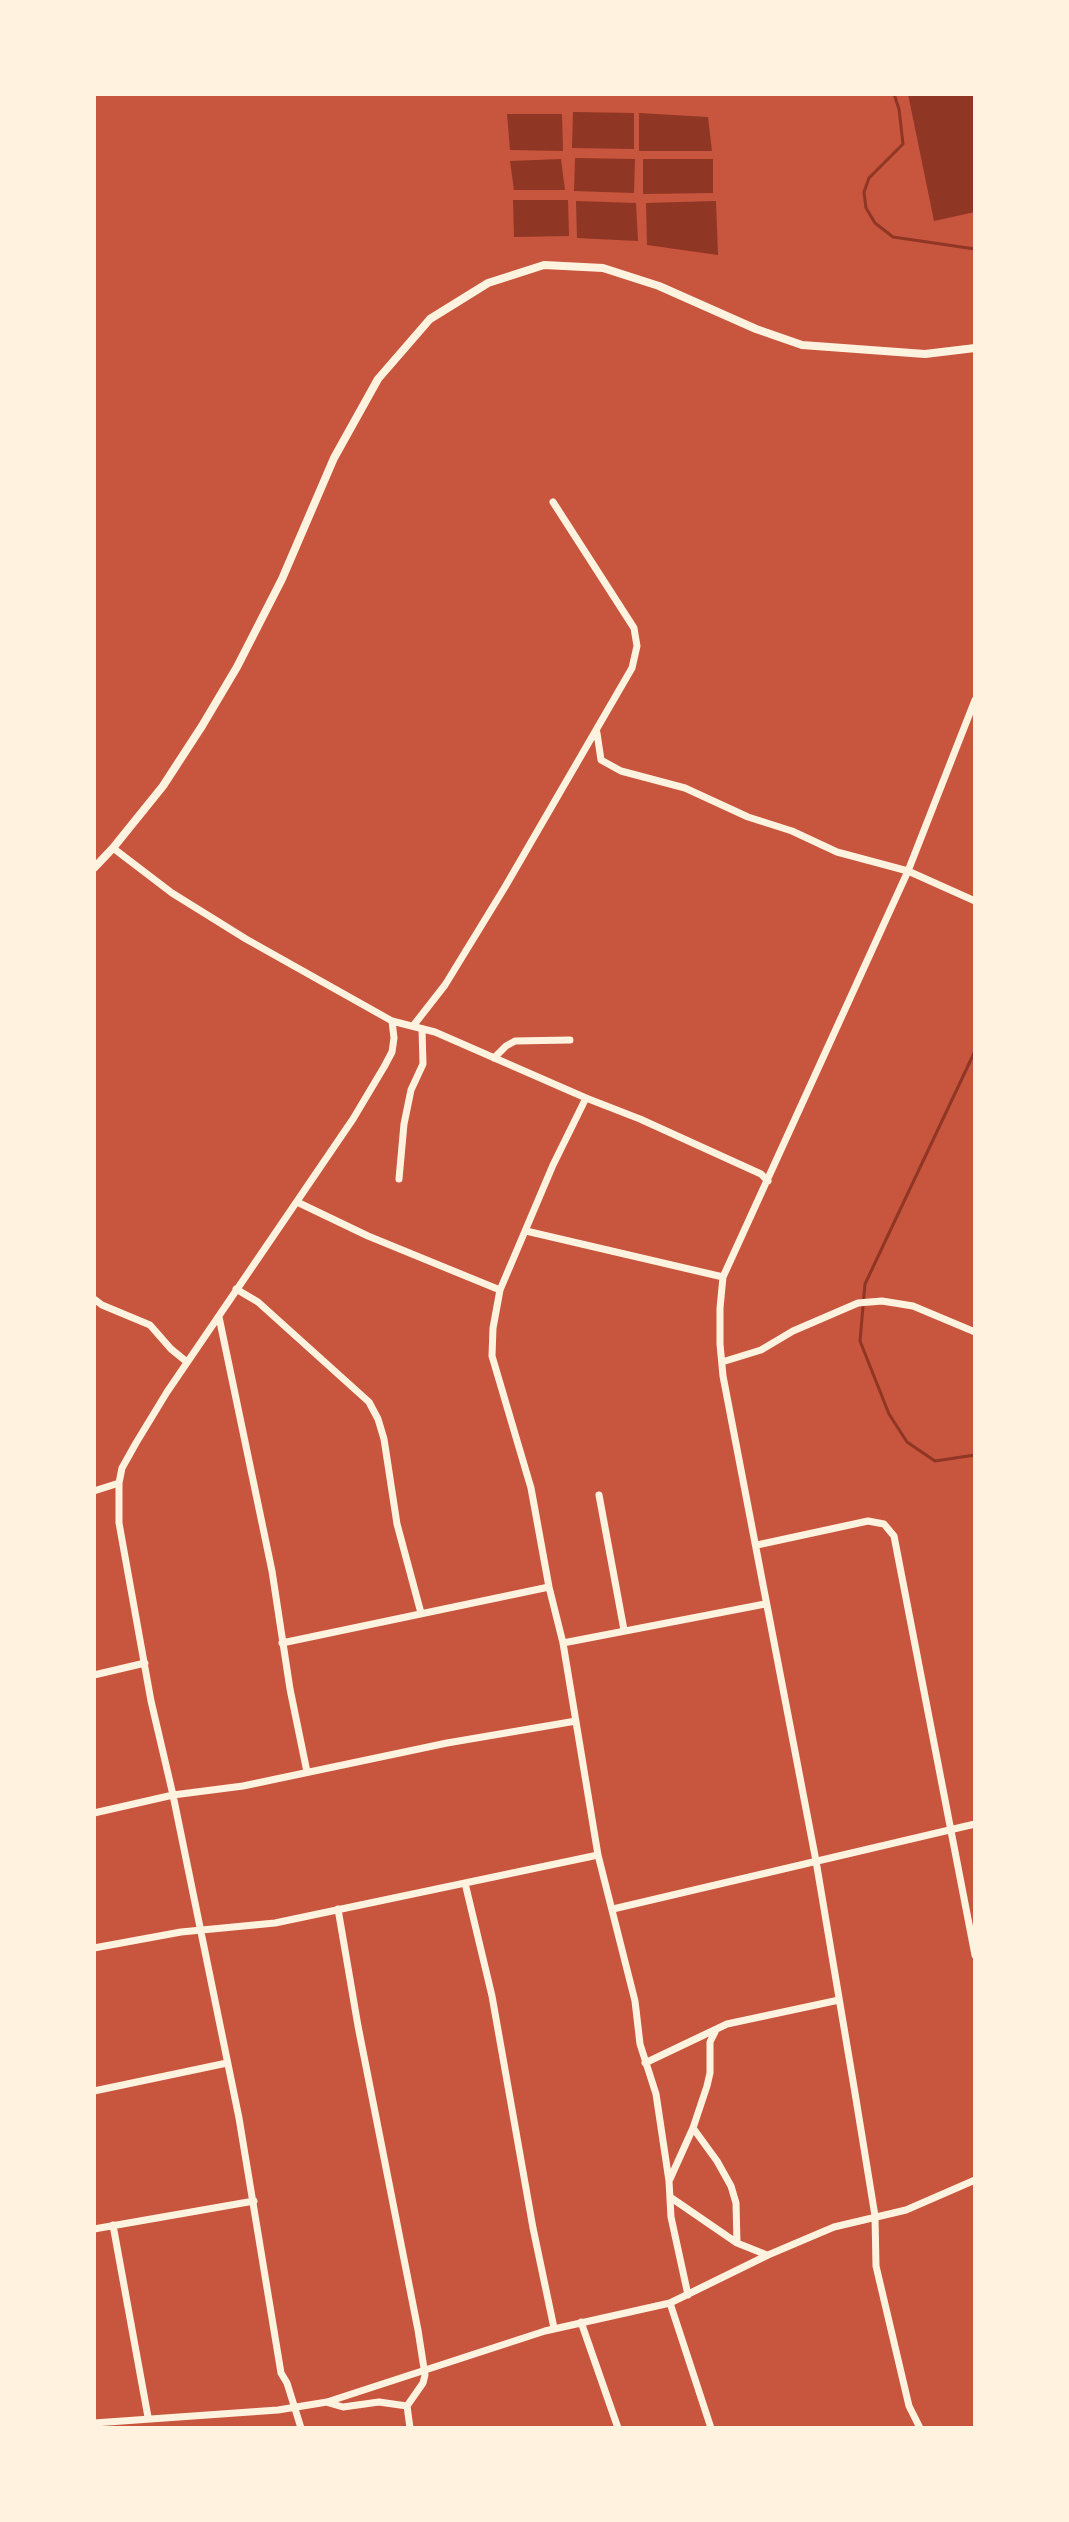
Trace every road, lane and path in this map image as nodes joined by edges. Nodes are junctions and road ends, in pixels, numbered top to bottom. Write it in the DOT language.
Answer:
graph roads {
  1 [pos="975,348"];
  2 [pos="553,502"];
  3 [pos="975,700"];
  4 [pos="597,729"];
  5 [pos="113,848"];
  6 [pos="94,868"];
  7 [pos="908,871"];
  8 [pos="975,901"];
  9 [pos="392,1021"];
  10 [pos="418,1028"];
  11 [pos="570,1040"];
  12 [pos="494,1058"];
  13 [pos="586,1098"];
  14 [pos="399,1179"];
  15 [pos="768,1181"];
  16 [pos="297,1202"];
  17 [pos="526,1231"];
  18 [pos="723,1277"];
  19 [pos="236,1289"];
  20 [pos="500,1290"];
  21 [pos="94,1299"];
  22 [pos="219,1317"];
  23 [pos="975,1332"];
  24 [pos="187,1362"];
  25 [pos="722,1362"];
  26 [pos="119,1483"];
  27 [pos="94,1491"];
  28 [pos="599,1495"];
  29 [pos="757,1545"];
  30 [pos="549,1587"];
  31 [pos="765,1604"];
  32 [pos="421,1613"];
  33 [pos="624,1630"];
  34 [pos="282,1643"];
  35 [pos="563,1643"];
  36 [pos="145,1663"];
  37 [pos="94,1675"];
  38 [pos="576,1721"];
  39 [pos="307,1772"];
  40 [pos="173,1795"];
  41 [pos="94,1813"];
  42 [pos="975,1824"];
  43 [pos="950,1831"];
  44 [pos="598,1855"];
  45 [pos="816,1861"];
  46 [pos="465,1883"];
  47 [pos="338,1909"];
  48 [pos="613,1909"];
  49 [pos="201,1931"];
  50 [pos="94,1948"];
  51 [pos="975,1955"];
  52 [pos="839,2000"];
  53 [pos="716,2031"];
  54 [pos="227,2063"];
  55 [pos="645,2063"];
  56 [pos="94,2091"];
  57 [pos="693,2128"];
  58 [pos="975,2180"];
  59 [pos="669,2181"];
  60 [pos="670,2197"];
  61 [pos="254,2201"];
  62 [pos="875,2216"];
  63 [pos="113,2225"];
  64 [pos="94,2229"];
  65 [pos="737,2243"];
  66 [pos="768,2255"];
  67 [pos="688,2295"];
  68 [pos="670,2303"];
  69 [pos="581,2322"];
  70 [pos="554,2328"];
  71 [pos="423,2371"];
  72 [pos="327,2402"];
  73 [pos="407,2406"];
  74 [pos="294,2409"];
  75 [pos="148,2417"];
  76 [pos="94,2423"];
  77 [pos="301,2428"];
  78 [pos="410,2428"];
  79 [pos="617,2428"];
  80 [pos="711,2428"];
  81 [pos="920,2428"];
  1 -- 5 [label="street"];
  2 -- 4 [label="street"];
  3 -- 7 [label="street"];
  4 -- 7 [label="street"];
  4 -- 10 [label="street"];
  5 -- 6 [label="street"];
  5 -- 9 [label="street"];
  7 -- 8 [label="street"];
  7 -- 15 [label="street"];
  9 -- 10 [label="street"];
  9 -- 16 [label="street"];
  10 -- 12 [label="street"];
  10 -- 14 [label="street"];
  11 -- 12 [label="street"];
  12 -- 13 [label="street"];
  13 -- 15 [label="street"];
  13 -- 17 [label="street"];
  15 -- 18 [label="street"];
  16 -- 19 [label="street"];
  16 -- 20 [label="street"];
  17 -- 18 [label="street"];
  17 -- 20 [label="street"];
  18 -- 25 [label="street"];
  19 -- 22 [label="street"];
  19 -- 32 [label="street"];
  20 -- 30 [label="street"];
  21 -- 24 [label="street"];
  22 -- 24 [label="street"];
  22 -- 34 [label="street"];
  23 -- 25 [label="street"];
  24 -- 26 [label="street"];
  25 -- 29 [label="street"];
  26 -- 27 [label="street"];
  26 -- 36 [label="street"];
  28 -- 33 [label="street"];
  29 -- 31 [label="street"];
  29 -- 43 [label="street"];
  30 -- 32 [label="street"];
  30 -- 35 [label="street"];
  31 -- 33 [label="street"];
  31 -- 45 [label="street"];
  32 -- 34 [label="street"];
  33 -- 35 [label="street"];
  34 -- 39 [label="street"];
  35 -- 38 [label="street"];
  36 -- 37 [label="street"];
  36 -- 40 [label="street"];
  38 -- 39 [label="street"];
  38 -- 44 [label="street"];
  39 -- 40 [label="street"];
  40 -- 41 [label="street"];
  40 -- 49 [label="street"];
  42 -- 43 [label="street"];
  43 -- 45 [label="street"];
  43 -- 51 [label="street"];
  44 -- 46 [label="street"];
  44 -- 48 [label="street"];
  45 -- 48 [label="street"];
  45 -- 52 [label="street"];
  46 -- 47 [label="street"];
  46 -- 70 [label="street"];
  47 -- 49 [label="street"];
  47 -- 71 [label="street"];
  48 -- 55 [label="street"];
  49 -- 50 [label="street"];
  49 -- 54 [label="street"];
  52 -- 53 [label="street"];
  52 -- 62 [label="street"];
  53 -- 55 [label="street"];
  53 -- 57 [label="street"];
  54 -- 56 [label="street"];
  54 -- 61 [label="street"];
  55 -- 59 [label="street"];
  57 -- 59 [label="street"];
  57 -- 65 [label="street"];
  58 -- 62 [label="street"];
  59 -- 60 [label="street"];
  60 -- 65 [label="street"];
  60 -- 67 [label="street"];
  61 -- 63 [label="street"];
  61 -- 74 [label="street"];
  62 -- 66 [label="street"];
  62 -- 81 [label="street"];
  63 -- 64 [label="street"];
  63 -- 75 [label="street"];
  65 -- 66 [label="street"];
  66 -- 67 [label="street"];
  67 -- 68 [label="street"];
  68 -- 69 [label="street"];
  68 -- 80 [label="street"];
  69 -- 70 [label="street"];
  69 -- 79 [label="street"];
  70 -- 71 [label="street"];
  71 -- 72 [label="street"];
  71 -- 73 [label="street"];
  72 -- 73 [label="street"];
  72 -- 74 [label="street"];
  73 -- 78 [label="street"];
  74 -- 75 [label="street"];
  74 -- 77 [label="street"];
  75 -- 76 [label="street"];
}
